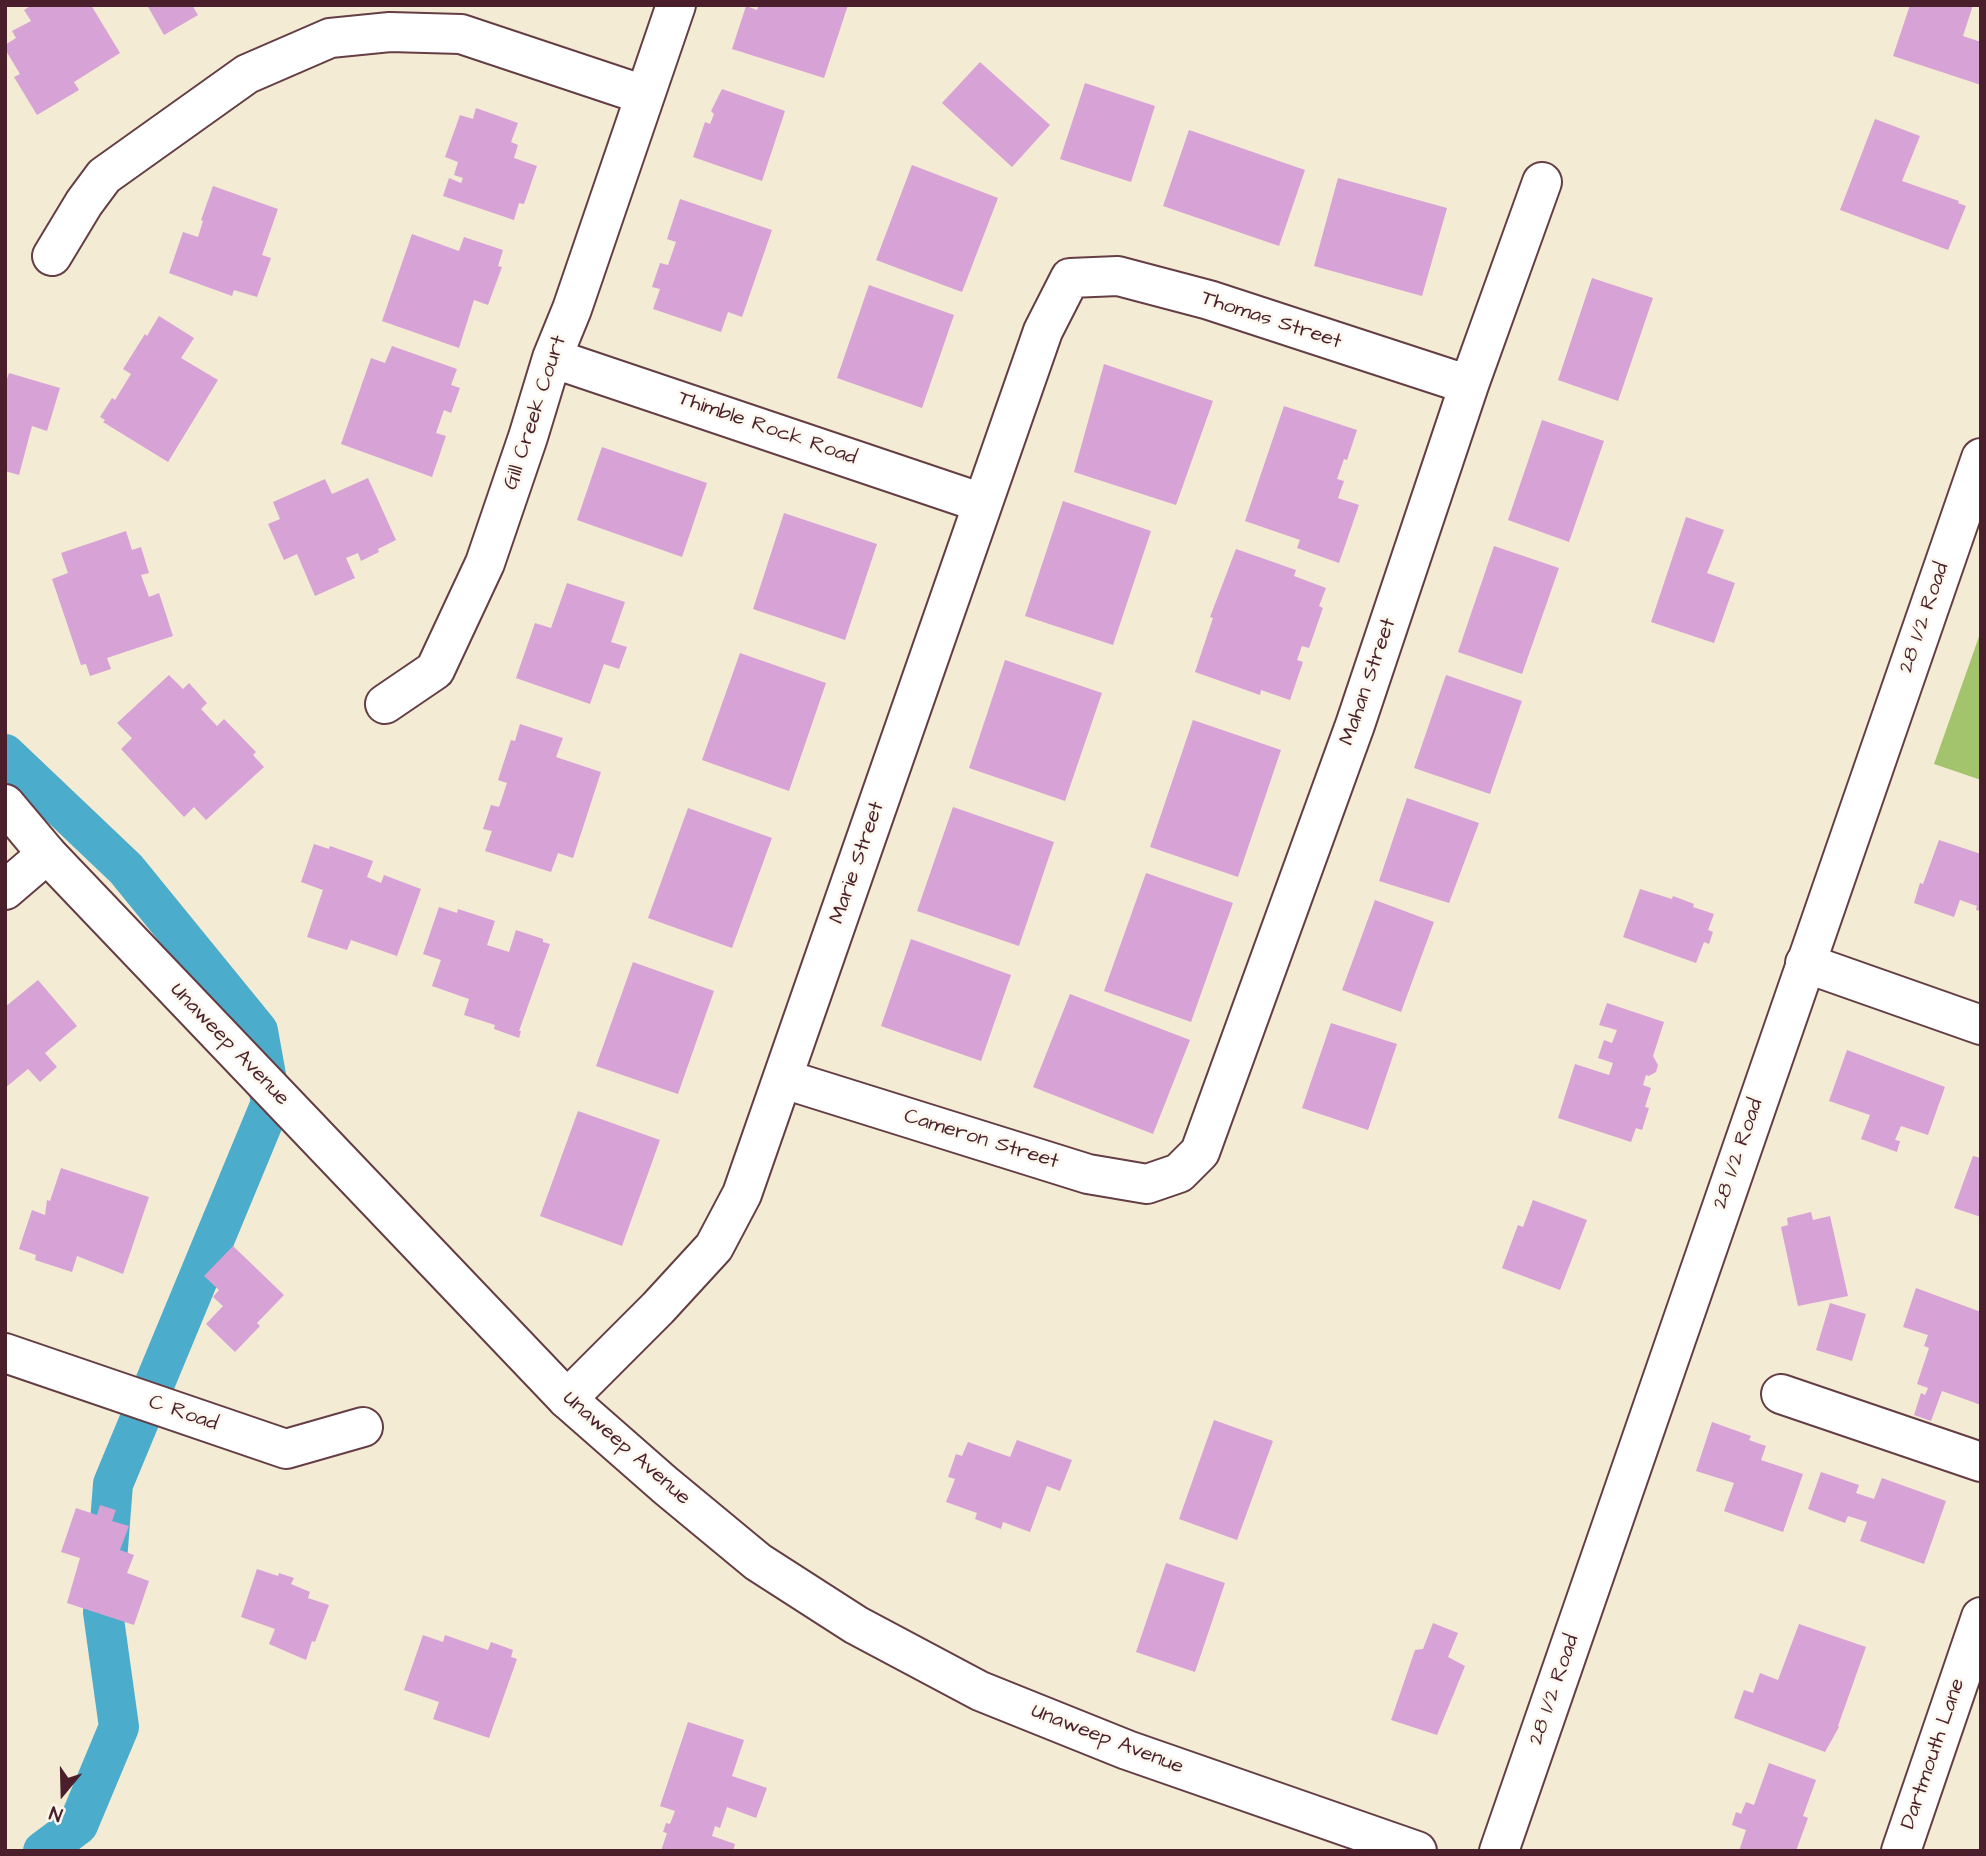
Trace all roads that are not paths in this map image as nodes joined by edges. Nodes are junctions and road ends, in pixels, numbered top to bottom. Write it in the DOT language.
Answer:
graph roads {
  1 [pos="676,5"];
  2 [pos="645,95"];
  3 [pos="1542,181"];
  4 [pos="52,256"];
  5 [pos="1070,278"];
  6 [pos="552,358"];
  7 [pos="1469,385"];
  8 [pos="1981,458"];
  9 [pos="982,503"];
  10 [pos="385,704"];
  11 [pos="5,804"];
  12 [pos="47,854"];
  13 [pos="5,890"];
  14 [pos="1805,963"];
  15 [pos="1981,1025"];
  16 [pos="784,1079"];
  17 [pos="1179,1173"];
  18 [pos="5,1353"];
  19 [pos="1781,1394"];
  20 [pos="567,1399"];
  21 [pos="363,1427"];
  22 [pos="1981,1462"];
  23 [pos="1981,1617"];
  24 [pos="1417,1851"];
  25 [pos="1499,1851"];
  26 [pos="1900,1851"];
  1 -- 2 [label="street, Gill Creek Court"];
  2 -- 4 [label="street"];
  2 -- 6 [label="street, Gill Creek Court"];
  3 -- 7 [label="street, Mahan Street"];
  5 -- 7 [label="street, Thomas Street"];
  5 -- 9 [label="street, Marie Street"];
  6 -- 9 [label="street, Thimble Rock Road"];
  6 -- 10 [label="street, Gill Creek Court"];
  7 -- 17 [label="street, Mahan Street"];
  8 -- 14 [label="street, 28 1/2 Road"];
  9 -- 16 [label="street, Marie Street"];
  11 -- 12 [label="street, Unaweep Avenue"];
  12 -- 13 [label="street"];
  12 -- 20 [label="street, Unaweep Avenue"];
  14 -- 15 [label="street"];
  14 -- 25 [label="street, 28 1/2 Road"];
  16 -- 17 [label="street, Cameron Street"];
  16 -- 20 [label="street, Marie Street"];
  18 -- 21 [label="street, C Road"];
  19 -- 22 [label="street"];
  20 -- 24 [label="street, Unaweep Avenue"];
  23 -- 26 [label="street, Dartmouth Lane"];
}
